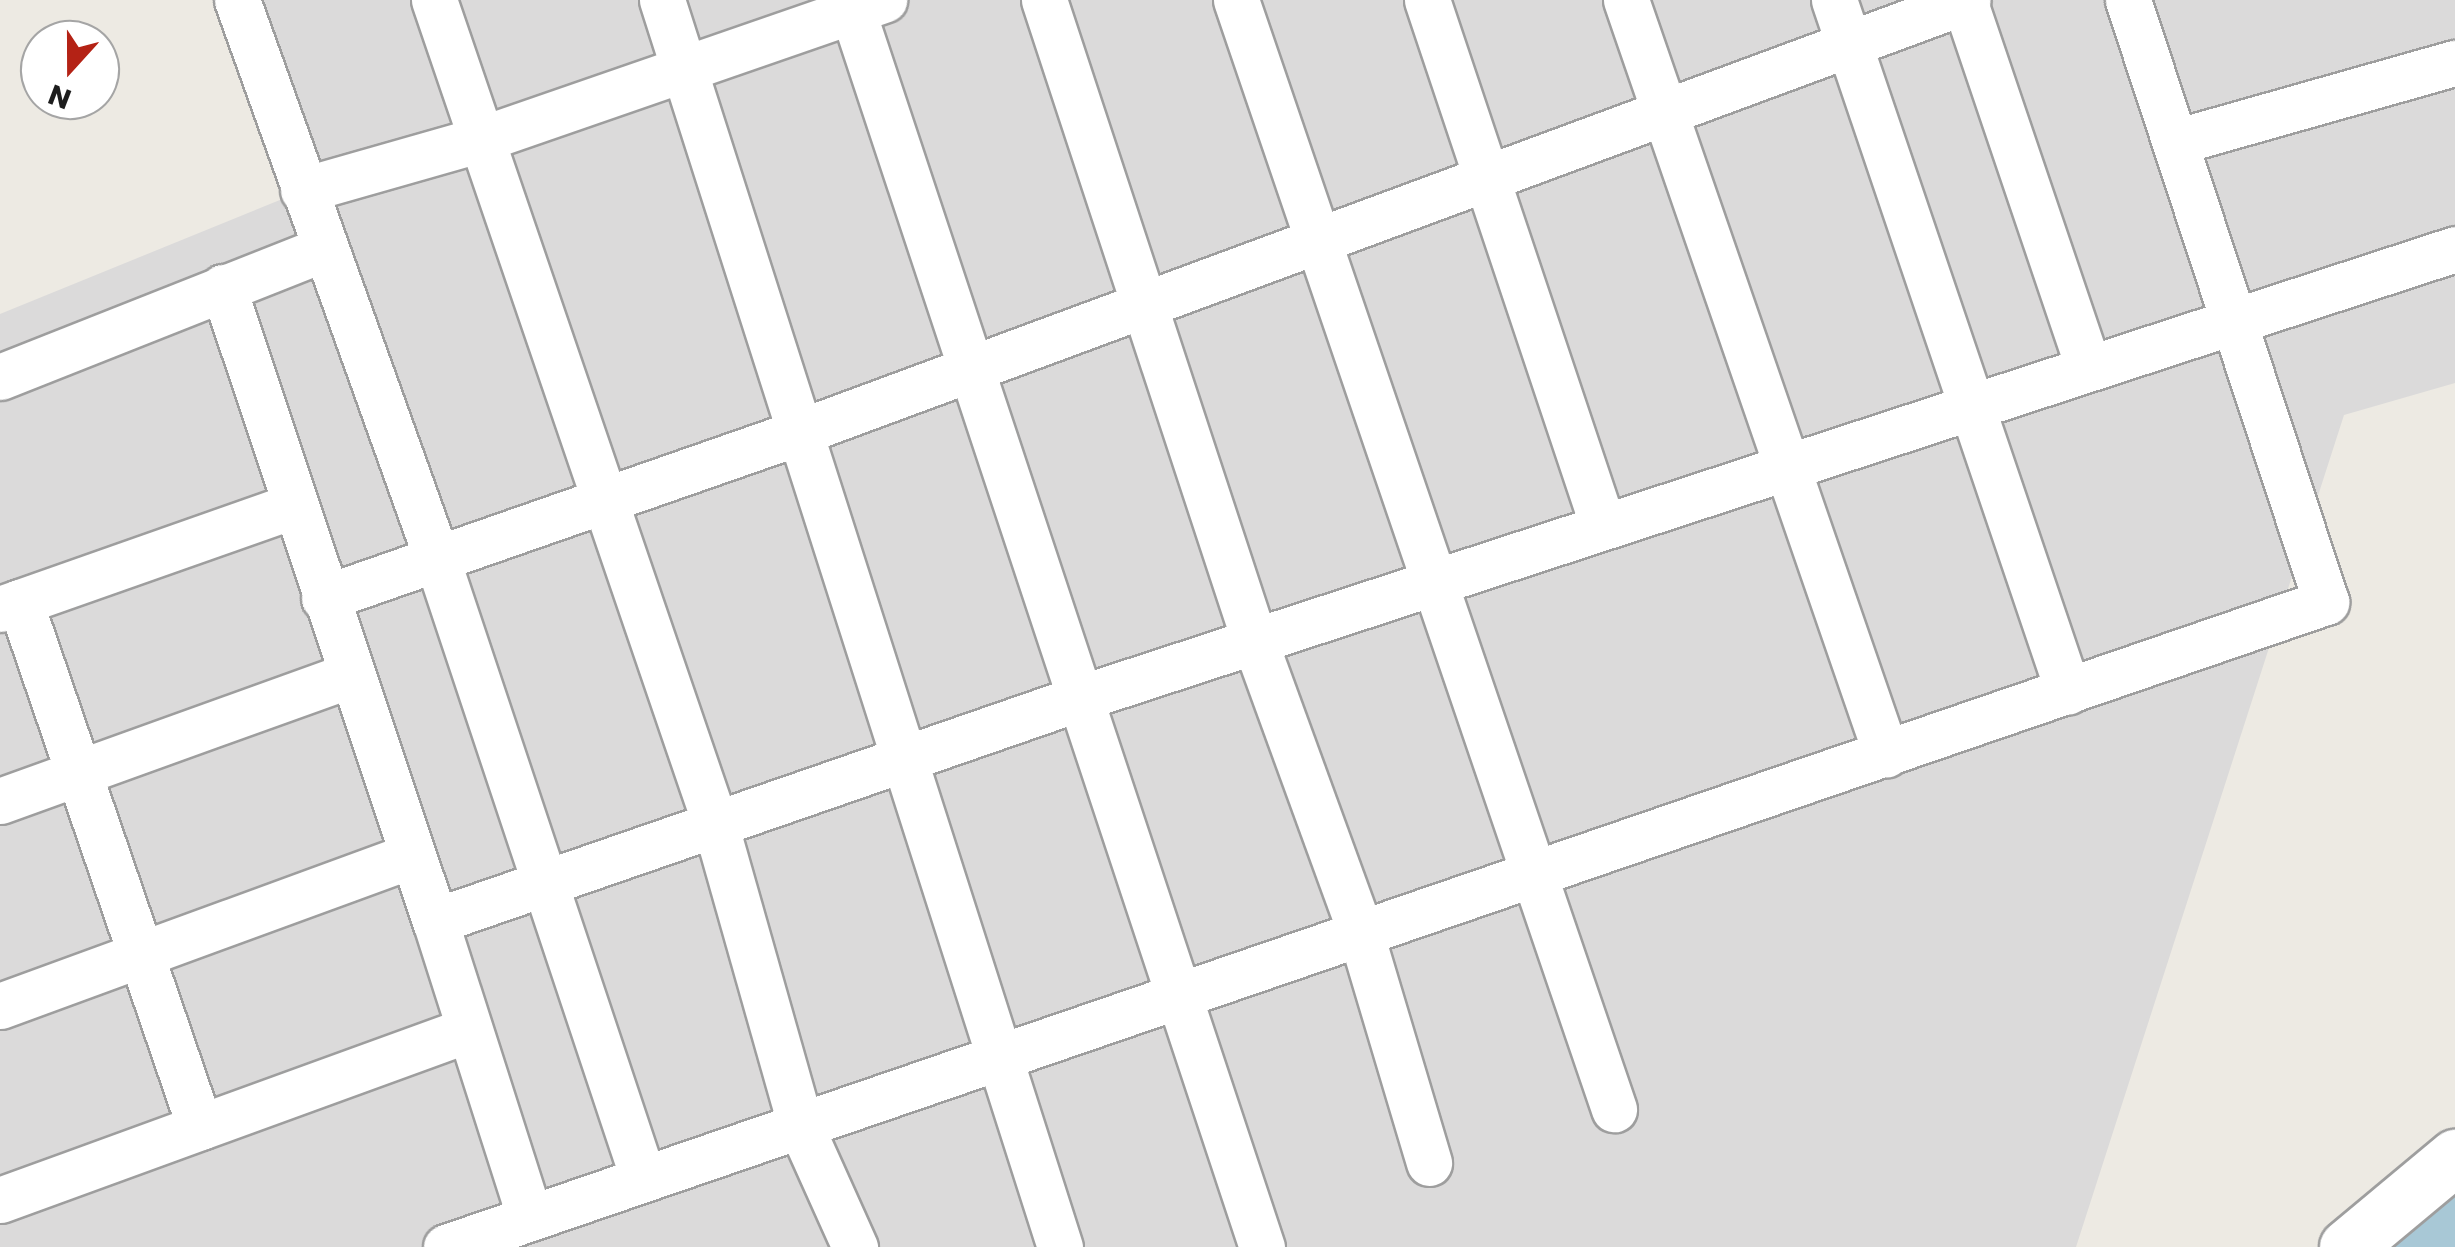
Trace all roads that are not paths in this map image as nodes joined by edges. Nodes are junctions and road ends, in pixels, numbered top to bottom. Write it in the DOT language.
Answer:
graph roads {
  1 [pos="238,0"];
  2 [pos="434,0"];
  3 [pos="662,0"];
  4 [pos="1044,0"];
  5 [pos="1236,0"];
  6 [pos="1427,0"];
  7 [pos="1626,0"];
  8 [pos="1834,0"];
  9 [pos="1966,0"];
  10 [pos="2128,0"];
  11 [pos="862,4"];
  12 [pos="1849,43"];
  13 [pos="2455,63"];
  14 [pos="685,70"];
  15 [pos="1666,113"];
  16 [pos="479,140"];
  17 [pos="2175,142"];
  18 [pos="1488,179"];
  19 [pos="302,190"];
  20 [pos="1318,242"];
  21 [pos="324,249"];
  22 [pos="2455,249"];
  23 [pos="223,288"];
  24 [pos="1145,303"];
  25 [pos="2238,322"];
  26 [pos="2087,364"];
  27 [pos="972,369"];
  28 [pos="0,377"];
  29 [pos="1970,407"];
  30 [pos="796,433"];
  31 [pos="1784,466"];
  32 [pos="603,497"];
  33 [pos="292,506"];
  34 [pos="1603,526"];
  35 [pos="435,553"];
  36 [pos="1433,586"];
  37 [pos="324,598"];
  38 [pos="10,605"];
  39 [pos="1255,642"];
  40 [pos="350,674"];
  41 [pos="2068,691"];
  42 [pos="1077,699"];
  43 [pos="1886,754"];
  44 [pos="903,762"];
  45 [pos="78,772"];
  46 [pos="0,801"];
  47 [pos="715,823"];
  48 [pos="412,855"];
  49 [pos="1531,874"];
  50 [pos="540,882"];
  51 [pos="434,921"];
  52 [pos="1360,931"];
  53 [pos="142,953"];
  54 [pos="1180,992"];
  55 [pos="0,1006"];
  56 [pos="470,1030"];
  57 [pos="996,1053"];
  58 [pos="1614,1109"];
  59 [pos="801,1127"];
  60 [pos="200,1128"];
  61 [pos="2455,1156"];
  62 [pos="1429,1163"];
  63 [pos="642,1174"];
  64 [pos="0,1200"];
  65 [pos="530,1218"];
  66 [pos="446,1247"];
  67 [pos="854,1247"];
  68 [pos="1060,1247"];
  69 [pos="1262,1247"];
  70 [pos="2347,1247"];
  1 -- 19 [label="street"];
  2 -- 16 [label="street"];
  3 -- 14 [label="street"];
  4 -- 24 [label="street"];
  5 -- 20 [label="street"];
  6 -- 18 [label="street"];
  7 -- 15 [label="street"];
  8 -- 12 [label="street"];
  9 -- 12 [label="street"];
  9 -- 26 [label="street"];
  10 -- 17 [label="street"];
  11 -- 14 [label="street"];
  11 -- 27 [label="street"];
  12 -- 15 [label="street"];
  12 -- 29 [label="street"];
  13 -- 17 [label="street"];
  14 -- 16 [label="street"];
  14 -- 30 [label="street"];
  15 -- 18 [label="street"];
  15 -- 31 [label="street"];
  16 -- 19 [label="street"];
  16 -- 32 [label="street"];
  17 -- 25 [label="street"];
  18 -- 20 [label="street"];
  18 -- 34 [label="street"];
  19 -- 21 [label="street"];
  20 -- 24 [label="street"];
  20 -- 36 [label="street"];
  21 -- 23 [label="street"];
  21 -- 35 [label="street"];
  22 -- 25 [label="street"];
  23 -- 28 [label="street"];
  23 -- 33 [label="street"];
  24 -- 27 [label="street"];
  24 -- 39 [label="street"];
  25 -- 26 [label="street"];
  25 -- 41 [label="street"];
  26 -- 29 [label="street"];
  27 -- 30 [label="street"];
  27 -- 42 [label="street"];
  29 -- 31 [label="street"];
  29 -- 41 [label="street"];
  30 -- 32 [label="street"];
  30 -- 44 [label="street"];
  31 -- 34 [label="street"];
  31 -- 43 [label="street"];
  32 -- 35 [label="street"];
  32 -- 47 [label="street"];
  33 -- 37 [label="street"];
  33 -- 38 [label="street"];
  34 -- 36 [label="street"];
  35 -- 37 [label="street"];
  35 -- 50 [label="street"];
  36 -- 39 [label="street"];
  36 -- 49 [label="street"];
  37 -- 40 [label="street"];
  38 -- 45 [label="street"];
  39 -- 42 [label="street"];
  39 -- 52 [label="street"];
  40 -- 45 [label="street"];
  40 -- 48 [label="street"];
  41 -- 43 [label="street"];
  42 -- 44 [label="street"];
  42 -- 54 [label="street"];
  43 -- 49 [label="street"];
  44 -- 47 [label="street"];
  44 -- 57 [label="street"];
  45 -- 46 [label="street"];
  45 -- 53 [label="street"];
  47 -- 50 [label="street"];
  47 -- 59 [label="street"];
  48 -- 51 [label="street"];
  48 -- 53 [label="street"];
  49 -- 52 [label="street"];
  49 -- 58 [label="street"];
  50 -- 51 [label="street"];
  50 -- 63 [label="street"];
  51 -- 56 [label="street"];
  52 -- 54 [label="street"];
  52 -- 62 [label="street"];
  53 -- 55 [label="street"];
  53 -- 60 [label="street"];
  54 -- 57 [label="street"];
  54 -- 69 [label="street"];
  56 -- 60 [label="street"];
  56 -- 65 [label="street"];
  57 -- 59 [label="street"];
  57 -- 68 [label="street"];
  59 -- 63 [label="street"];
  59 -- 67 [label="street"];
  60 -- 64 [label="street"];
  61 -- 70 [label="street"];
  63 -- 65 [label="street"];
  65 -- 66 [label="street"];
}
